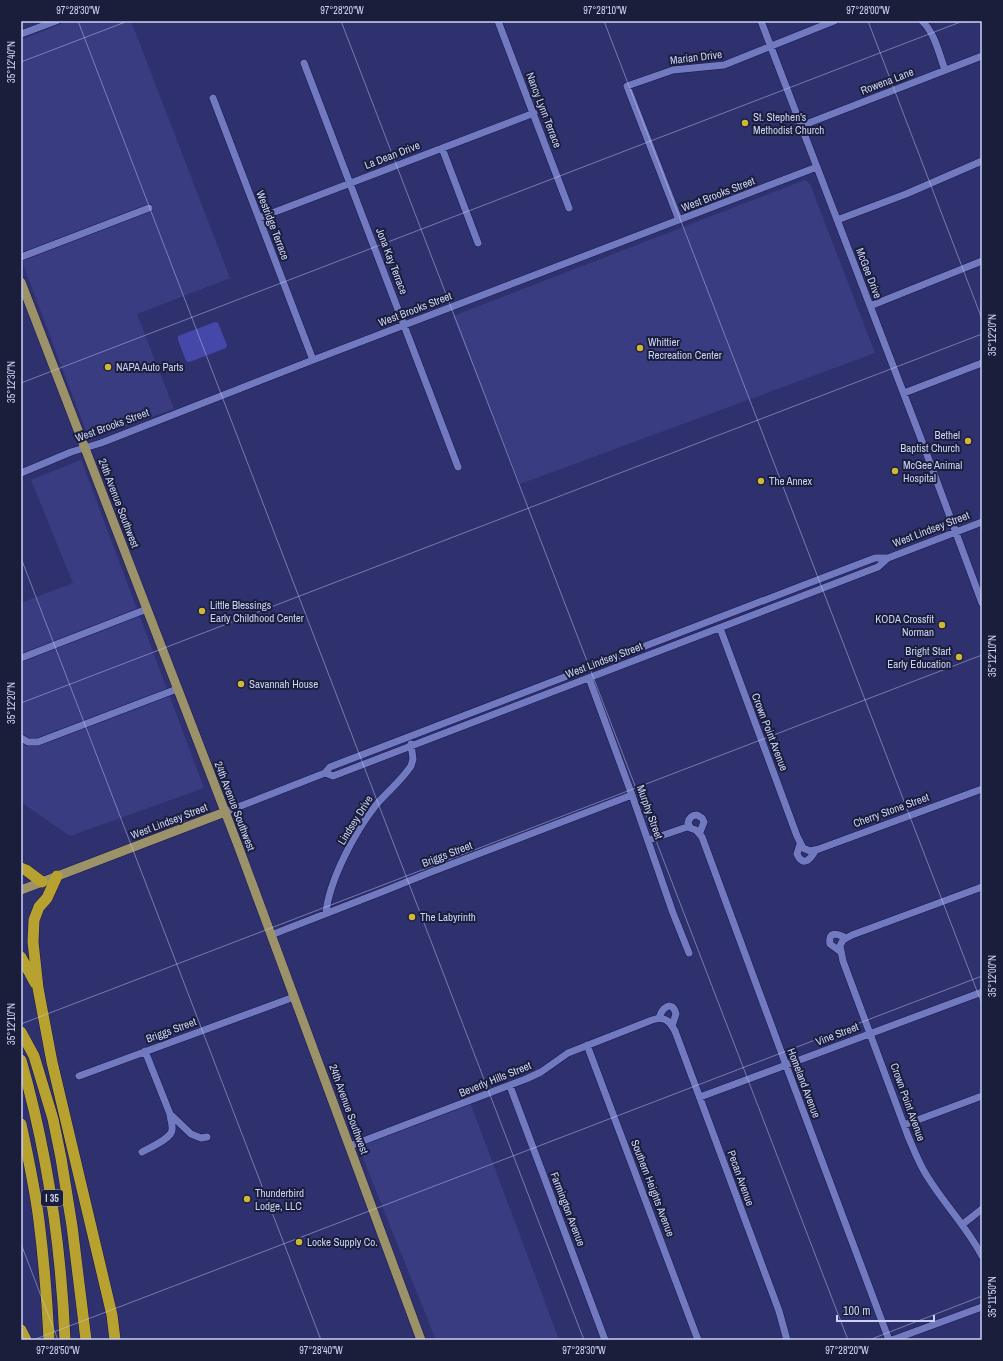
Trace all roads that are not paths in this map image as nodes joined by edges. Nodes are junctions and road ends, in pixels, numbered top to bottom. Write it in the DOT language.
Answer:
graph roads {
  1 [pos="56,21"];
  2 [pos="498,21"];
  3 [pos="761,21"];
  4 [pos="834,21"];
  5 [pos="922,21"];
  6 [pos="21,34"];
  7 [pos="771,46"];
  8 [pos="982,56"];
  9 [pos="304,63"];
  10 [pos="945,70"];
  11 [pos="213,98"];
  12 [pos="534,113"];
  13 [pos="801,126"];
  14 [pos="442,148"];
  15 [pos="982,161"];
  16 [pos="817,167"];
  17 [pos="350,183"];
  18 [pos="149,208"];
  19 [pos="569,208"];
  20 [pos="259,218"];
  21 [pos="679,220"];
  22 [pos="837,220"];
  23 [pos="478,243"];
  24 [pos="21,257"];
  25 [pos="982,261"];
  26 [pos="21,282"];
  27 [pos="870,306"];
  28 [pos="404,325"];
  29 [pos="313,360"];
  30 [pos="982,362"];
  31 [pos="904,393"];
  32 [pos="84,448"];
  33 [pos="458,467"];
  34 [pos="21,472"];
  35 [pos="982,522"];
  36 [pos="956,532"];
  37 [pos="888,558"];
  38 [pos="794,588"];
  39 [pos="770,598"];
  40 [pos="798,598"];
  41 [pos="982,604"];
  42 [pos="774,608"];
  43 [pos="147,609"];
  44 [pos="720,628"];
  45 [pos="21,658"];
  46 [pos="591,666"];
  47 [pos="564,677"];
  48 [pos="592,677"];
  49 [pos="568,686"];
  50 [pos="177,689"];
  51 [pos="410,736"];
  52 [pos="21,738"];
  53 [pos="412,746"];
  54 [pos="382,747"];
  55 [pos="385,756"];
  56 [pos="325,773"];
  57 [pos="982,789"];
  58 [pos="632,795"];
  59 [pos="225,812"];
  60 [pos="690,827"];
  61 [pos="700,832"];
  62 [pos="649,840"];
  63 [pos="800,844"];
  64 [pos="811,851"];
  65 [pos="21,868"];
  66 [pos="57,876"];
  67 [pos="42,882"];
  68 [pos="982,887"];
  69 [pos="21,890"];
  70 [pos="326,913"];
  71 [pos="272,936"];
  72 [pos="844,941"];
  73 [pos="841,952"];
  74 [pos="689,953"];
  75 [pos="21,957"];
  76 [pos="38,988"];
  77 [pos="982,992"];
  78 [pos="294,996"];
  79 [pos="662,1018"];
  80 [pos="672,1026"];
  81 [pos="21,1032"];
  82 [pos="871,1033"];
  83 [pos="586,1045"];
  84 [pos="145,1051"];
  85 [pos="21,1060"];
  86 [pos="786,1065"];
  87 [pos="79,1076"];
  88 [pos="510,1086"];
  89 [pos="982,1096"];
  90 [pos="700,1097"];
  91 [pos="170,1114"];
  92 [pos="21,1124"];
  93 [pos="904,1125"];
  94 [pos="207,1137"];
  95 [pos="350,1146"];
  96 [pos="142,1152"];
  97 [pos="982,1209"];
  98 [pos="963,1224"];
  99 [pos="982,1256"];
  100 [pos="982,1307"];
  101 [pos="21,1330"];
  102 [pos="26,1340"];
  103 [pos="49,1340"];
  104 [pos="65,1340"];
  105 [pos="86,1340"];
  106 [pos="115,1340"];
  107 [pos="421,1340"];
  108 [pos="605,1340"];
  109 [pos="698,1340"];
  110 [pos="787,1340"];
  111 [pos="891,1340"];
  1 -- 6 [label="street"];
  2 -- 12 [label="street, Nancy Lynn Terrace"];
  3 -- 7 [label="street, McGee Drive"];
  4 -- 7 [label="street, Marian Drive"];
  5 -- 10 [label="street"];
  7 -- 13 [label="street, McGee Drive"];
  7 -- 21 [label="street, Marian Drive"];
  8 -- 10 [label="street, Rowena Lane"];
  9 -- 17 [label="street, Jona Kay Terrace"];
  10 -- 13 [label="street, Rowena Lane"];
  11 -- 20 [label="street, Westridge Terrace"];
  12 -- 14 [label="street, La Dean Drive"];
  12 -- 19 [label="street, Nancy Lynn Terrace"];
  13 -- 16 [label="street, McGee Drive"];
  14 -- 17 [label="street, La Dean Drive"];
  14 -- 23 [label="street"];
  15 -- 22 [label="street"];
  16 -- 21 [label="street, West Brooks Street"];
  16 -- 22 [label="street, McGee Drive"];
  17 -- 20 [label="street, La Dean Drive"];
  17 -- 28 [label="street, Jona Kay Terrace"];
  18 -- 24 [label="street"];
  20 -- 29 [label="street, Westridge Terrace"];
  21 -- 28 [label="street, West Brooks Street"];
  22 -- 27 [label="street, McGee Drive"];
  25 -- 27 [label="street"];
  26 -- 32 [label="main road, 24th Avenue Southwest"];
  27 -- 31 [label="street, McGee Drive"];
  28 -- 29 [label="street, West Brooks Street"];
  28 -- 33 [label="street, Jona Kay Terrace"];
  29 -- 32 [label="street, West Brooks Street"];
  30 -- 31 [label="street"];
  31 -- 36 [label="street, McGee Drive"];
  32 -- 34 [label="street, West Brooks Street"];
  32 -- 43 [label="main road, 24th Avenue Southwest"];
  35 -- 36 [label="street, West Lindsey Street"];
  36 -- 37 [label="street, West Lindsey Street"];
  36 -- 41 [label="street, McGee Drive"];
  37 -- 38 [label="street, West Lindsey Street"];
  37 -- 40 [label="street, West Lindsey Street"];
  38 -- 39 [label="street, West Lindsey Street"];
  38 -- 40 [label="street"];
  39 -- 42 [label="street"];
  39 -- 46 [label="street, West Lindsey Street"];
  40 -- 42 [label="street, West Lindsey Street"];
  42 -- 44 [label="street, West Lindsey Street"];
  43 -- 45 [label="street"];
  43 -- 50 [label="main road, 24th Avenue Southwest"];
  44 -- 48 [label="street, West Lindsey Street"];
  44 -- 63 [label="street, Crown Point Avenue"];
  46 -- 47 [label="street, West Lindsey Street"];
  46 -- 48 [label="street, Murphy Street"];
  47 -- 49 [label="street"];
  47 -- 51 [label="street, West Lindsey Street"];
  48 -- 49 [label="street, West Lindsey Street"];
  48 -- 58 [label="street, Murphy Street"];
  49 -- 53 [label="street, West Lindsey Street"];
  50 -- 52 [label="street"];
  50 -- 59 [label="main road, 24th Avenue Southwest"];
  51 -- 53 [label="street, Lindsey Drive"];
  51 -- 54 [label="street, West Lindsey Street"];
  53 -- 55 [label="street, West Lindsey Street"];
  53 -- 70 [label="street, Lindsey Drive"];
  54 -- 55 [label="street"];
  54 -- 56 [label="street, West Lindsey Street"];
  55 -- 56 [label="street, West Lindsey Street"];
  56 -- 59 [label="street, West Lindsey Street"];
  57 -- 64 [label="street, Cherry Stone Street"];
  58 -- 62 [label="street, Murphy Street"];
  58 -- 70 [label="street, Briggs Street"];
  59 -- 66 [label="main road, West Lindsey Street"];
  59 -- 71 [label="main road, 24th Avenue Southwest"];
  60 -- 61 [label="street"];
  60 -- 61 [label="street, Homeland Avenue"];
  60 -- 62 [label="street"];
  61 -- 86 [label="street, Homeland Avenue"];
  62 -- 74 [label="street, Murphy Street"];
  63 -- 64 [label="street"];
  63 -- 64 [label="street, Crown Point Avenue"];
  65 -- 67 [label="highway"];
  66 -- 67 [label="main road, West Lindsey Street"];
  66 -- 76 [label="highway"];
  67 -- 69 [label="main road, West Lindsey Street"];
  68 -- 72 [label="street"];
  70 -- 71 [label="street, Briggs Street"];
  71 -- 78 [label="main road, 24th Avenue Southwest"];
  72 -- 73 [label="street, Crown Point Avenue"];
  72 -- 73 [label="street"];
  73 -- 82 [label="street, Crown Point Avenue"];
  75 -- 76 [label="highway"];
  76 -- 106 [label="highway"];
  77 -- 82 [label="street, Vine Street"];
  78 -- 84 [label="street, Briggs Street"];
  78 -- 95 [label="main road, 24th Avenue Southwest"];
  79 -- 80 [label="street, Pecan Avenue"];
  79 -- 80 [label="street, Pecan Avenue"];
  79 -- 83 [label="street, Beverly Hills Street"];
  80 -- 90 [label="street, Pecan Avenue"];
  81 -- 105 [label="highway"];
  82 -- 86 [label="street, Vine Street"];
  82 -- 93 [label="street, Crown Point Avenue"];
  83 -- 88 [label="street, Beverly Hills Street"];
  83 -- 109 [label="street, Southern Heights Avenue"];
  84 -- 87 [label="street, Briggs Street"];
  84 -- 91 [label="street"];
  85 -- 104 [label="highway, I 35"];
  86 -- 90 [label="street, Vine Street"];
  86 -- 111 [label="street, Homeland Avenue"];
  88 -- 95 [label="street, Beverly Hills Street"];
  88 -- 108 [label="street, Farmington Avenue"];
  89 -- 93 [label="street"];
  90 -- 110 [label="street, Pecan Avenue"];
  91 -- 94 [label="street"];
  91 -- 96 [label="street"];
  92 -- 103 [label="highway, I 35"];
  93 -- 98 [label="street, Crown Point Avenue"];
  95 -- 107 [label="main road, 24th Avenue Southwest"];
  97 -- 98 [label="street"];
  98 -- 99 [label="street, Crown Point Avenue"];
  100 -- 111 [label="street"];
  101 -- 102 [label="highway"];
}
